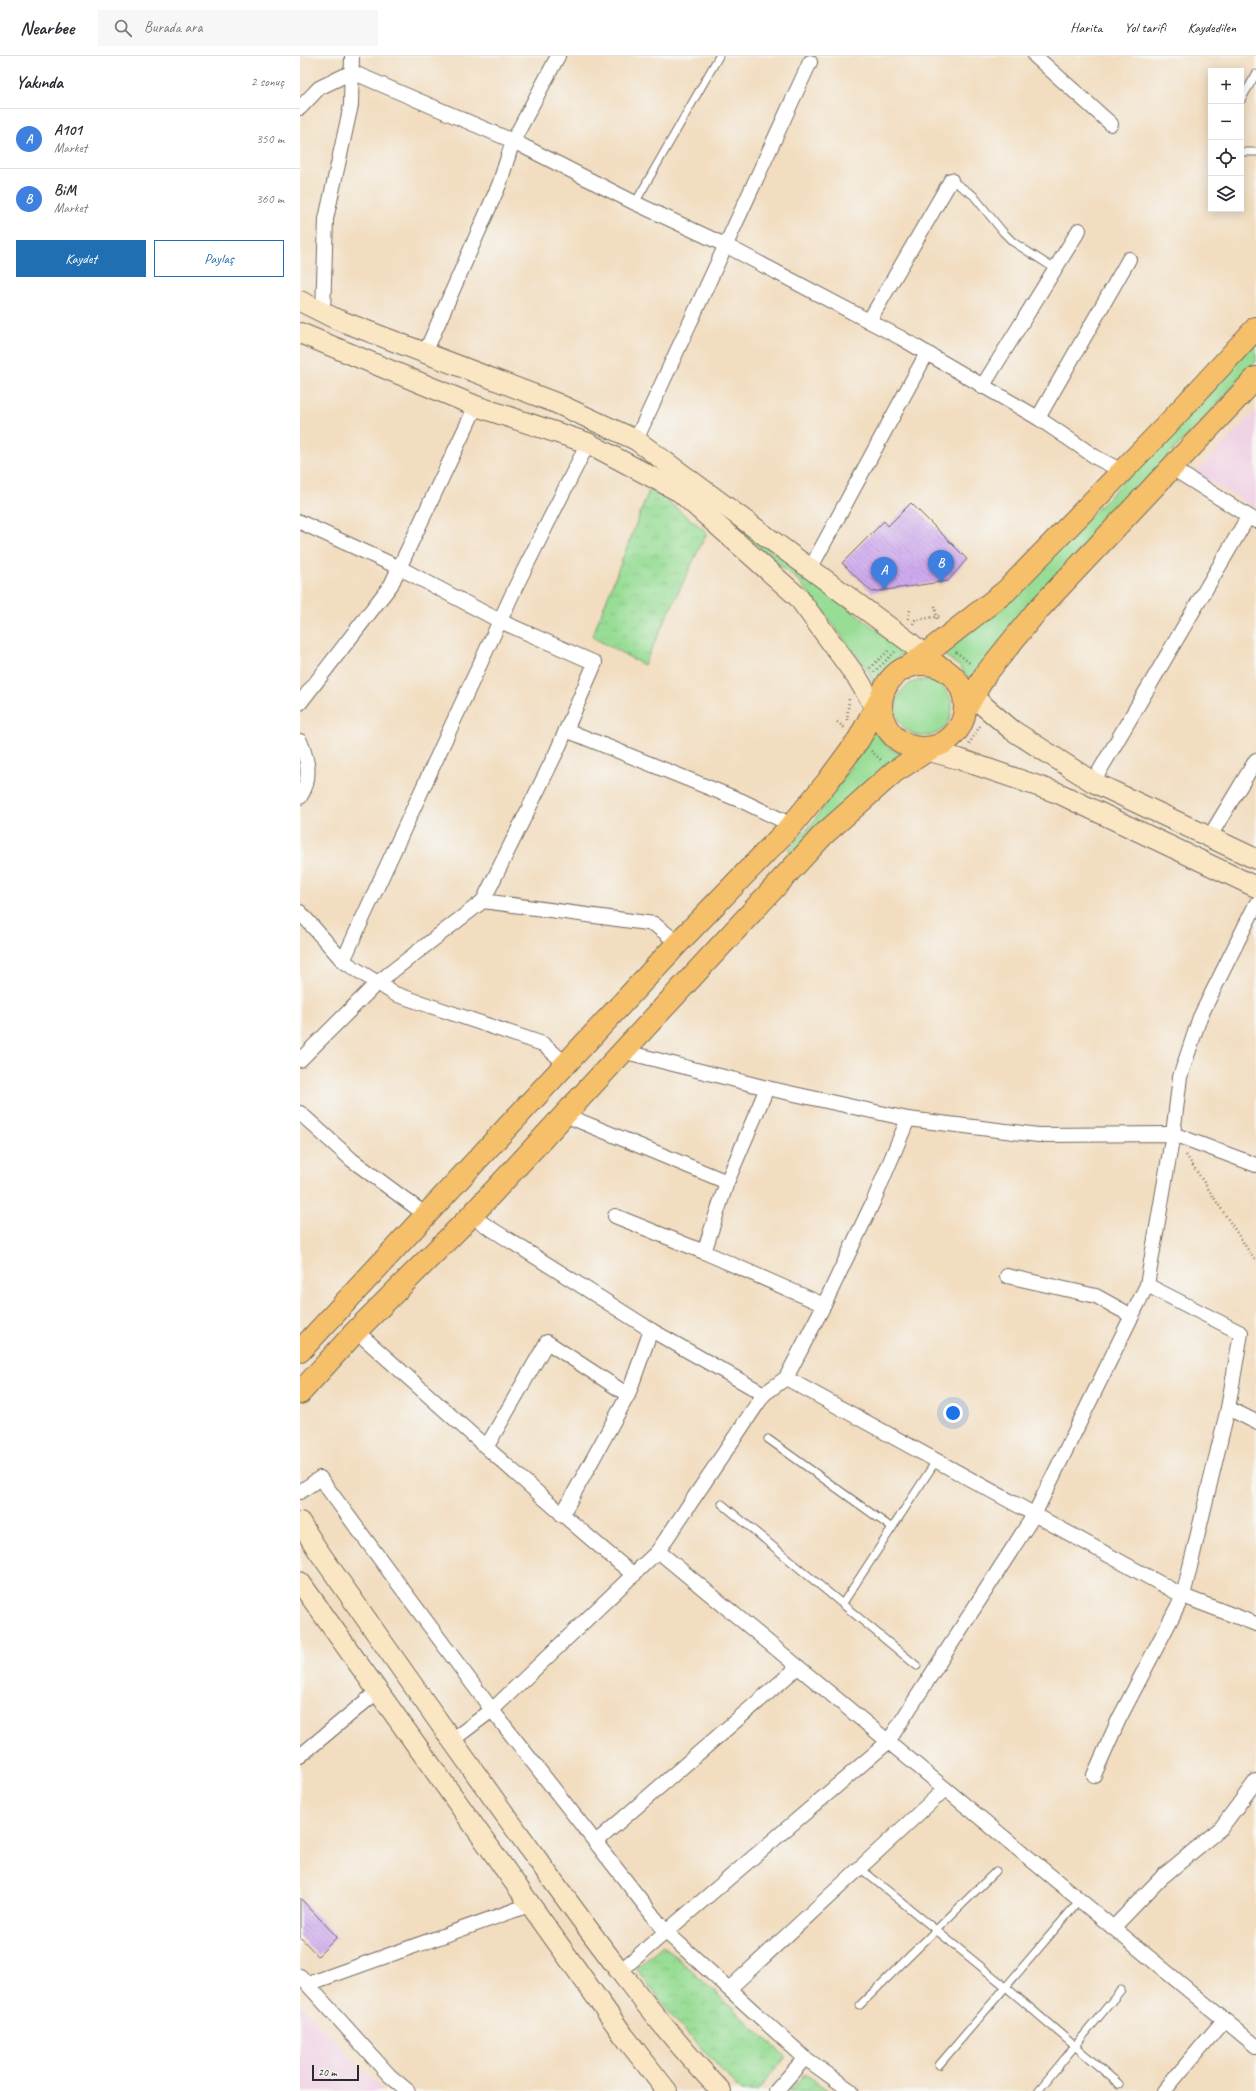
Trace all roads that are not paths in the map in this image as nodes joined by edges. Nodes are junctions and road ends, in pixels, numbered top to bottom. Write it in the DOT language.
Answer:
graph roads {
  1 [pos="352,56"];
  2 [pos="558,56"];
  3 [pos="719,56"];
  4 [pos="1035,56"];
  5 [pos="810,62"];
  6 [pos="352,72"];
  7 [pos="1256,74"];
  8 [pos="1244,95"];
  9 [pos="300,108"];
  10 [pos="1111,124"];
  11 [pos="513,141"];
  12 [pos="1244,152"];
  13 [pos="1256,152"];
  14 [pos="951,180"];
  15 [pos="635,204"];
  16 [pos="1079,230"];
  17 [pos="725,245"];
  18 [pos="1129,259"];
  19 [pos="1055,269"];
  20 [pos="300,301"];
  21 [pos="323,313"];
  22 [pos="869,320"];
  23 [pos="1256,328"];
  24 [pos="300,333"];
  25 [pos="927,353"];
  26 [pos="425,354"];
  27 [pos="1256,378"];
  28 [pos="982,387"];
  29 [pos="476,406"];
  30 [pos="1038,418"];
  31 [pos="636,440"];
  32 [pos="588,443"];
  33 [pos="1172,468"];
  34 [pos="1122,472"];
  35 [pos="1252,519"];
  36 [pos="300,522"];
  37 [pos="400,568"];
  38 [pos="810,569"];
  39 [pos="500,621"];
  40 [pos="925,663"];
  41 [pos="966,697"];
  42 [pos="300,703"];
  43 [pos="880,710"];
  44 [pos="566,730"];
  45 [pos="300,741"];
  46 [pos="925,749"];
  47 [pos="1256,760"];
  48 [pos="1093,782"];
  49 [pos="300,797"];
  50 [pos="792,825"];
  51 [pos="1210,836"];
  52 [pos="1256,859"];
  53 [pos="1256,887"];
  54 [pos="483,901"];
  55 [pos="1256,904"];
  56 [pos="300,912"];
  57 [pos="678,943"];
  58 [pos="343,961"];
  59 [pos="377,983"];
  60 [pos="622,1051"];
  61 [pos="300,1060"];
  62 [pos="566,1064"];
  63 [pos="767,1088"];
  64 [pos="300,1113"];
  65 [pos="565,1114"];
  66 [pos="908,1119"];
  67 [pos="1173,1134"];
  68 [pos="1256,1165"];
  69 [pos="727,1182"];
  70 [pos="426,1215"];
  71 [pos="472,1216"];
  72 [pos="615,1216"];
  73 [pos="704,1252"];
  74 [pos="1007,1276"];
  75 [pos="1147,1285"];
  76 [pos="824,1306"];
  77 [pos="1132,1316"];
  78 [pos="651,1330"];
  79 [pos="356,1331"];
  80 [pos="300,1351"];
  81 [pos="786,1378"];
  82 [pos="300,1393"];
  83 [pos="764,1394"];
  84 [pos="628,1395"];
  85 [pos="1228,1408"];
  86 [pos="1256,1422"];
  87 [pos="768,1439"];
  88 [pos="487,1446"];
  89 [pos="936,1461"];
  90 [pos="300,1492"];
  91 [pos="722,1504"];
  92 [pos="562,1515"];
  93 [pos="1034,1515"];
  94 [pos="300,1522"];
  95 [pos="892,1528"];
  96 [pos="658,1551"];
  97 [pos="634,1575"];
  98 [pos="300,1582"];
  99 [pos="1184,1596"];
  100 [pos="843,1603"];
  101 [pos="1256,1624"];
  102 [pos="917,1666"];
  103 [pos="798,1667"];
  104 [pos="378,1690"];
  105 [pos="492,1710"];
  106 [pos="451,1741"];
  107 [pos="888,1742"];
  108 [pos="300,1756"];
  109 [pos="1094,1775"];
  110 [pos="1256,1781"];
  111 [pos="945,1789"];
  112 [pos="597,1841"];
  113 [pos="996,1870"];
  114 [pos="866,1873"];
  115 [pos="1080,1900"];
  116 [pos="532,1904"];
  117 [pos="1113,1928"];
  118 [pos="936,1930"];
  119 [pos="665,1931"];
  120 [pos="619,1972"];
  121 [pos="304,1980"];
  122 [pos="1006,1987"];
  123 [pos="729,1989"];
  124 [pos="1121,1990"];
  125 [pos="860,2005"];
  126 [pos="1224,2020"];
  127 [pos="1254,2039"];
  128 [pos="1074,2046"];
  129 [pos="805,2058"];
  130 [pos="939,2065"];
  131 [pos="1119,2084"];
  132 [pos="408,2091"];
  133 [pos="667,2091"];
  134 [pos="720,2091"];
  135 [pos="776,2091"];
  136 [pos="852,2091"];
  137 [pos="1038,2091"];
  138 [pos="1164,2091"];
  1 -- 6 [label="street"];
  2 -- 11 [label="street"];
  3 -- 15 [label="lane"];
  4 -- 10 [label="street"];
  5 -- 17 [label="street"];
  6 -- 9 [label="street"];
  6 -- 11 [label="street"];
  6 -- 21 [label="street"];
  7 -- 8 [label="lane"];
  11 -- 15 [label="street"];
  11 -- 26 [label="street"];
  12 -- 13 [label="lane"];
  14 -- 19 [label="lane"];
  14 -- 22 [label="street"];
  15 -- 17 [label="street"];
  16 -- 19 [label="street"];
  17 -- 22 [label="street"];
  17 -- 31 [label="street"];
  18 -- 30 [label="street"];
  19 -- 28 [label="street"];
  20 -- 21 [label="street"];
  21 -- 26 [label="street"];
  22 -- 25 [label="street"];
  23 -- 34 [label="main road"];
  24 -- 29 [label="street"];
  25 -- 28 [label="street"];
  25 -- 38 [label="street"];
  26 -- 31 [label="street"];
  27 -- 33 [label="main road"];
  28 -- 30 [label="street"];
  29 -- 32 [label="street"];
  29 -- 37 [label="street"];
  30 -- 34 [label="street"];
  31 -- 38 [label="street"];
  32 -- 39 [label="street"];
  32 -- 43 [label="street"];
  33 -- 35 [label="street"];
  33 -- 41 [label="main road"];
  34 -- 40 [label="main road"];
  35 -- 48 [label="street"];
  36 -- 37 [label="street"];
  37 -- 39 [label="street"];
  37 -- 42 [label="street"];
  38 -- 40 [label="street"];
  39 -- 44 [label="street"];
  39 -- 58 [label="street"];
  40 -- 41 [label="main road"];
  40 -- 43 [label="main road"];
  41 -- 46 [label="main road"];
  41 -- 48 [label="street"];
  43 -- 46 [label="main road"];
  43 -- 50 [label="main road"];
  44 -- 50 [label="street"];
  44 -- 54 [label="street"];
  45 -- 49 [label="street"];
  46 -- 53 [label="street"];
  46 -- 60 [label="main road"];
  47 -- 51 [label="street"];
  48 -- 51 [label="street"];
  50 -- 57 [label="main road"];
  51 -- 52 [label="street"];
  54 -- 57 [label="street"];
  54 -- 59 [label="street"];
  55 -- 67 [label="street"];
  56 -- 58 [label="street"];
  57 -- 62 [label="main road"];
  58 -- 59 [label="street"];
  59 -- 61 [label="street"];
  59 -- 62 [label="street"];
  60 -- 63 [label="street"];
  60 -- 65 [label="main road"];
  62 -- 70 [label="main road"];
  63 -- 66 [label="street"];
  63 -- 69 [label="street"];
  64 -- 70 [label="street"];
  65 -- 69 [label="street"];
  65 -- 71 [label="main road"];
  66 -- 67 [label="street"];
  66 -- 76 [label="street"];
  67 -- 68 [label="street"];
  67 -- 75 [label="street"];
  69 -- 73 [label="street"];
  70 -- 80 [label="main road"];
  71 -- 78 [label="street"];
  71 -- 79 [label="main road"];
  72 -- 73 [label="street"];
  73 -- 76 [label="street"];
  74 -- 77 [label="street"];
  75 -- 77 [label="street"];
  75 -- 85 [label="street"];
  76 -- 81 [label="street"];
  77 -- 93 [label="street"];
  78 -- 83 [label="street"];
  78 -- 84 [label="street"];
  79 -- 82 [label="main road"];
  79 -- 88 [label="street"];
  81 -- 83 [label="street"];
  81 -- 89 [label="street"];
  83 -- 96 [label="street"];
  84 -- 88 [label="street"];
  84 -- 92 [label="street"];
  85 -- 86 [label="street"];
  85 -- 99 [label="street"];
  87 -- 95 [label="lane"];
  88 -- 92 [label="street"];
  89 -- 93 [label="street"];
  89 -- 95 [label="lane"];
  90 -- 105 [label="street"];
  91 -- 100 [label="lane"];
  92 -- 97 [label="street"];
  93 -- 99 [label="street"];
  93 -- 107 [label="street"];
  94 -- 106 [label="street"];
  95 -- 100 [label="lane"];
  96 -- 97 [label="street"];
  96 -- 103 [label="street"];
  97 -- 105 [label="street"];
  98 -- 104 [label="street"];
  99 -- 101 [label="street"];
  99 -- 109 [label="street"];
  100 -- 102 [label="lane"];
  103 -- 107 [label="street"];
  103 -- 112 [label="street"];
  104 -- 108 [label="street"];
  104 -- 116 [label="street"];
  105 -- 106 [label="street"];
  105 -- 112 [label="street"];
  106 -- 120 [label="street"];
  107 -- 111 [label="street"];
  107 -- 119 [label="street"];
  110 -- 117 [label="street"];
  111 -- 115 [label="street"];
  111 -- 123 [label="street"];
  112 -- 119 [label="street"];
  113 -- 118 [label="lane"];
  114 -- 118 [label="lane"];
  115 -- 117 [label="street"];
  115 -- 122 [label="lane"];
  116 -- 121 [label="street"];
  116 -- 133 [label="street"];
  117 -- 126 [label="street"];
  118 -- 122 [label="lane"];
  118 -- 125 [label="lane"];
  119 -- 120 [label="street"];
  119 -- 123 [label="street"];
  120 -- 134 [label="street"];
  121 -- 132 [label="street"];
  122 -- 128 [label="lane"];
  122 -- 130 [label="lane"];
  123 -- 129 [label="street"];
  124 -- 128 [label="lane"];
  126 -- 127 [label="street"];
  126 -- 138 [label="street"];
  128 -- 131 [label="lane"];
  128 -- 137 [label="lane"];
  129 -- 135 [label="street"];
  129 -- 136 [label="street"];
}
